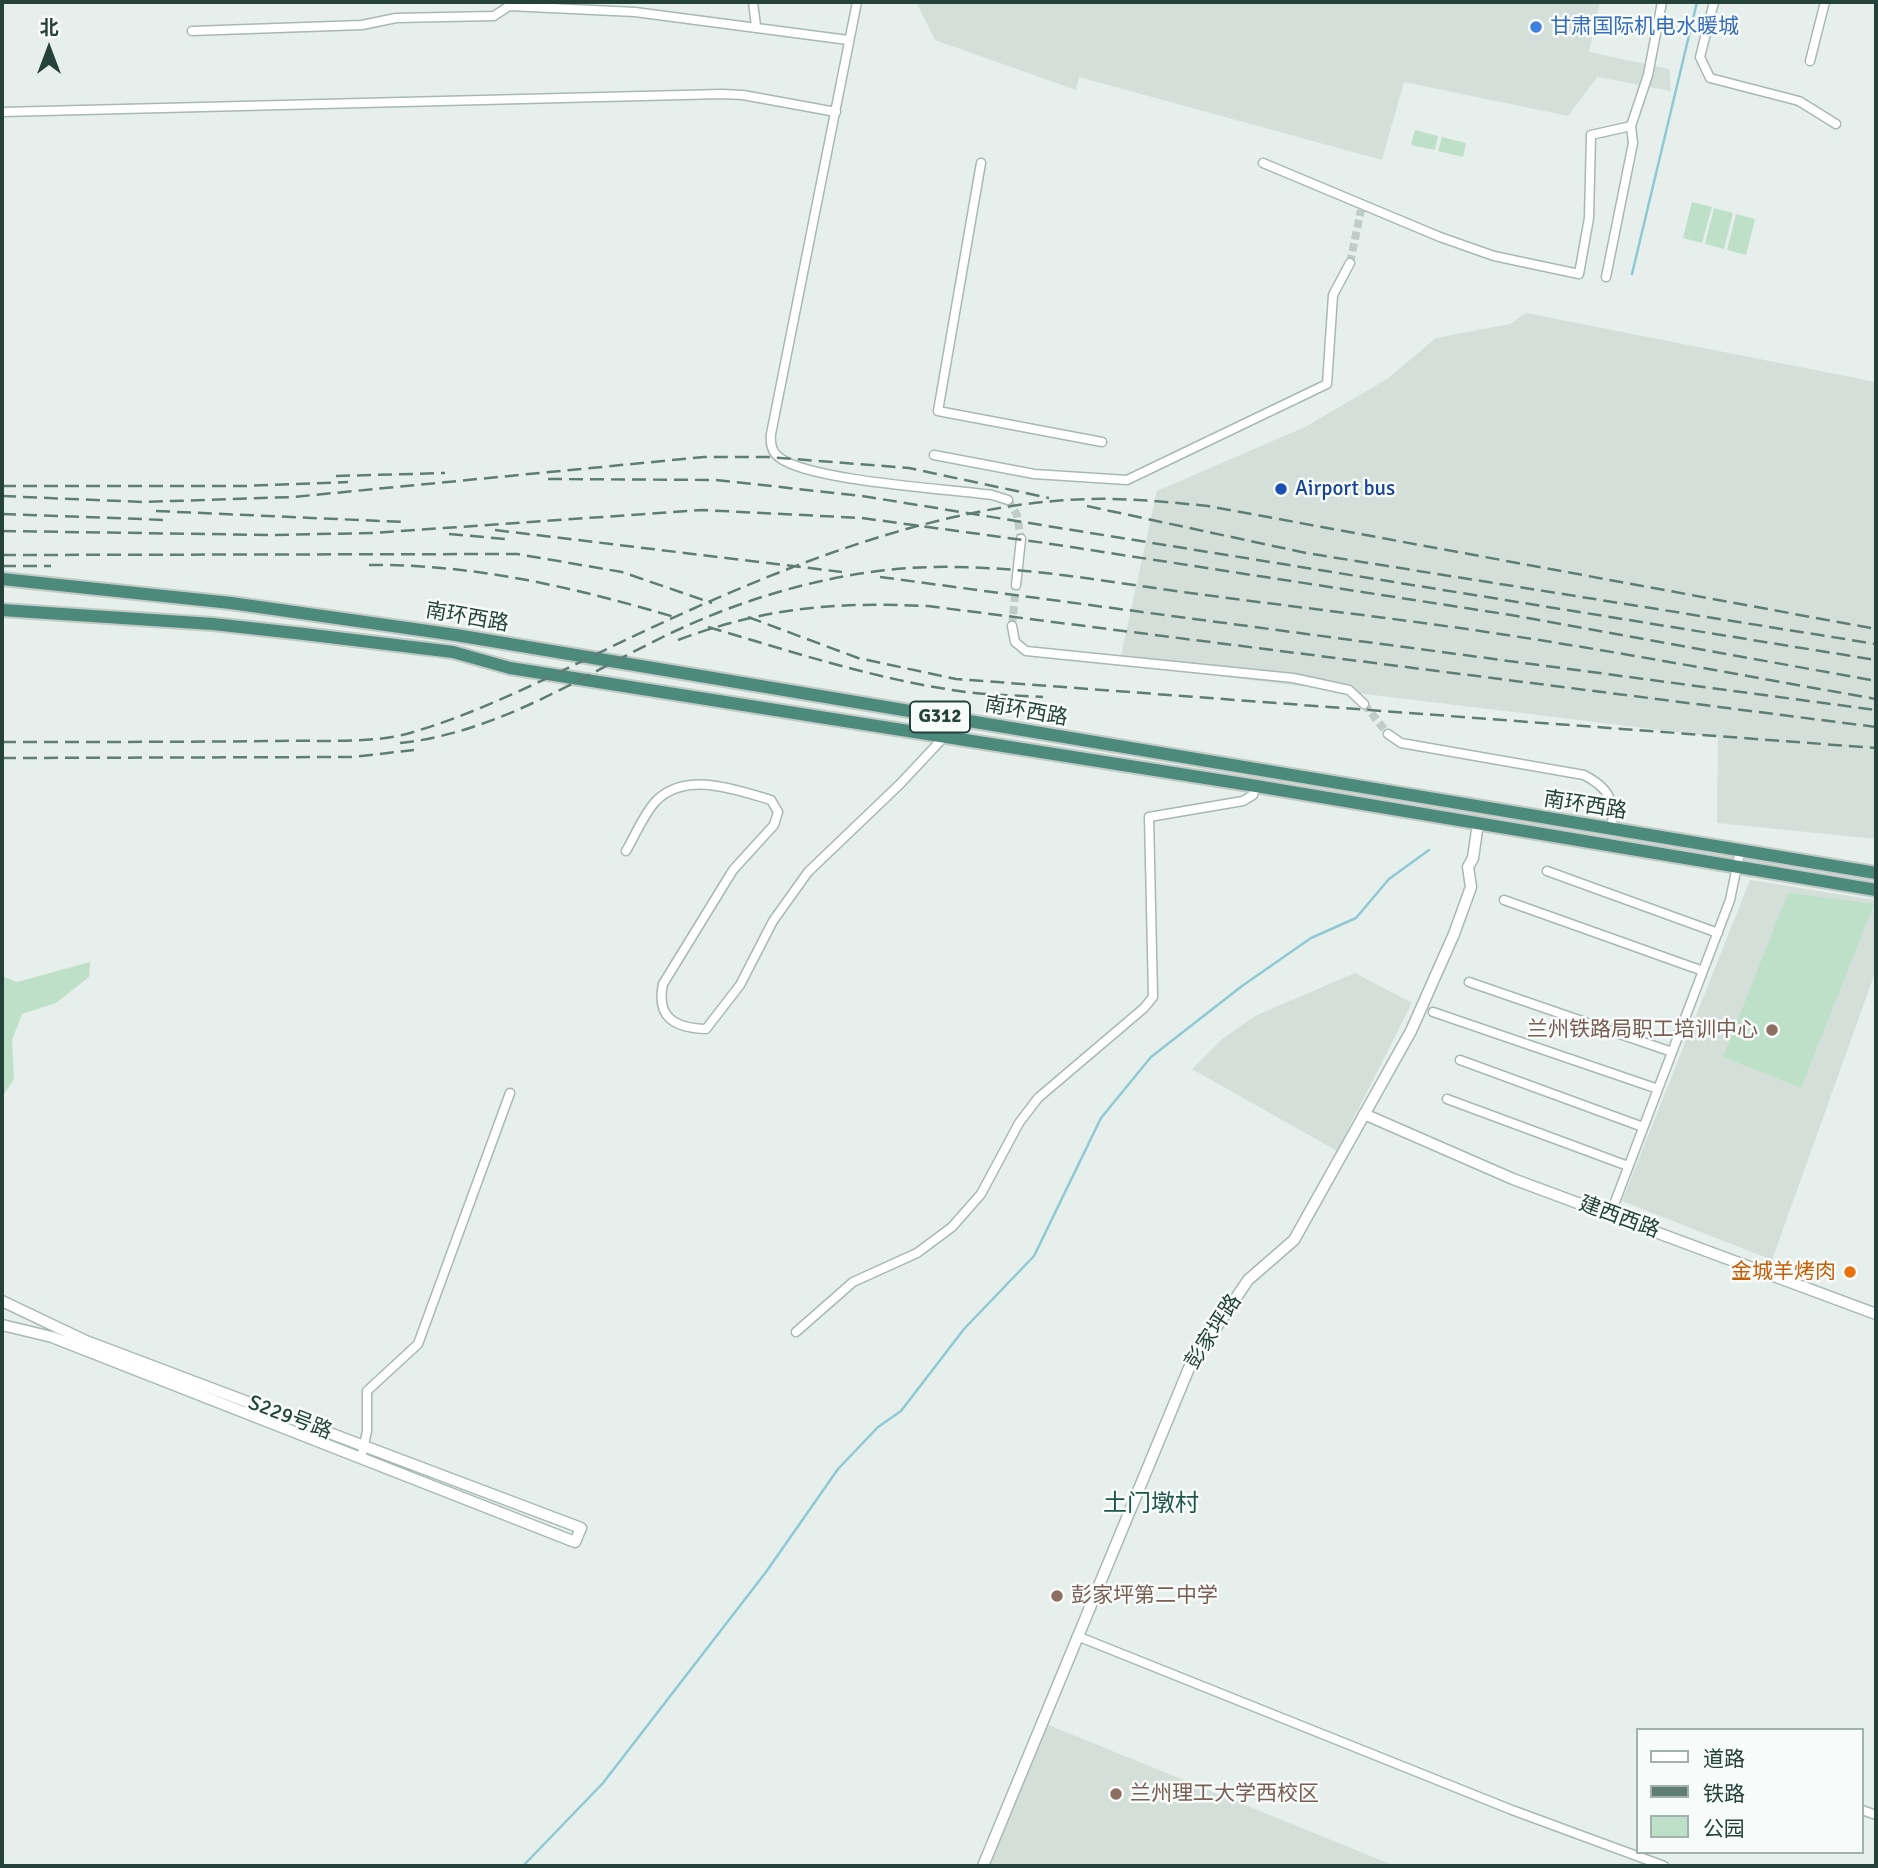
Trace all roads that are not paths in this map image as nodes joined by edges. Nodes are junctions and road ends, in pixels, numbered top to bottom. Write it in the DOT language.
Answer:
graph roads {
  1 [pos="753,2"];
  2 [pos="858,2"];
  3 [pos="1662,2"];
  4 [pos="1713,2"];
  5 [pos="1825,2"];
  6 [pos="509,4"];
  7 [pos="756,26"];
  8 [pos="192,31"];
  9 [pos="848,40"];
  10 [pos="1810,61"];
  11 [pos="2,112"];
  12 [pos="836,112"];
  13 [pos="1836,124"];
  14 [pos="1631,126"];
  15 [pos="981,163"];
  16 [pos="1263,163"];
  17 [pos="1350,263"];
  18 [pos="1606,277"];
  19 [pos="1102,442"];
  20 [pos="934,455"];
  21 [pos="1008,500"];
  22 [pos="1021,539"];
  23 [pos="2,579"];
  24 [pos="1016,585"];
  25 [pos="2,610"];
  26 [pos="1012,626"];
  27 [pos="1364,704"];
  28 [pos="1388,734"];
  29 [pos="945,736"];
  30 [pos="1256,786"];
  31 [pos="1478,823"];
  32 [pos="1612,830"];
  33 [pos="626,851"];
  34 [pos="1740,852"];
  35 [pos="1736,868"];
  36 [pos="1547,871"];
  37 [pos="1876,873"];
  38 [pos="1876,890"];
  39 [pos="1504,900"];
  40 [pos="1718,933"];
  41 [pos="1703,971"];
  42 [pos="1469,982"];
  43 [pos="1433,1012"];
  44 [pos="1672,1052"];
  45 [pos="1460,1060"];
  46 [pos="1658,1089"];
  47 [pos="510,1093"];
  48 [pos="1447,1099"];
  49 [pos="1364,1114"];
  50 [pos="1643,1127"];
  51 [pos="1628,1166"];
  52 [pos="1610,1214"];
  53 [pos="2,1301"];
  54 [pos="1876,1314"];
  55 [pos="2,1325"];
  56 [pos="796,1332"];
  57 [pos="362,1446"];
  58 [pos="360,1458"];
  59 [pos="1077,1636"];
  60 [pos="983,1866"];
  61 [pos="1664,1866"];
  1 -- 7 [label="street"];
  2 -- 9 [label="street"];
  3 -- 14 [label="street"];
  4 -- 13 [label="street"];
  5 -- 10 [label="street"];
  6 -- 7 [label="street"];
  6 -- 8 [label="street"];
  7 -- 9 [label="street"];
  9 -- 12 [label="street"];
  11 -- 12 [label="street"];
  12 -- 21 [label="street"];
  14 -- 16 [label="street"];
  14 -- 18 [label="street"];
  15 -- 19 [label="street"];
  17 -- 20 [label="street"];
  22 -- 24 [label="street"];
  23 -- 32 [label="highway, 南环西路 / G312"];
  25 -- 29 [label="highway, 南环西路 / G312"];
  26 -- 27 [label="street"];
  28 -- 32 [label="street"];
  29 -- 30 [label="highway, 南环西路 / G312"];
  29 -- 33 [label="street"];
  30 -- 31 [label="highway, 南环西路 / G312"];
  30 -- 56 [label="street"];
  31 -- 35 [label="highway, 南环西路 / G312"];
  31 -- 49 [label="street, 彭家坪路"];
  32 -- 34 [label="highway, 南环西路 / G312"];
  34 -- 35 [label="street"];
  34 -- 37 [label="highway, 南环西路 / G312"];
  35 -- 38 [label="highway, 南环西路 / G312"];
  35 -- 40 [label="street"];
  36 -- 40 [label="street"];
  39 -- 41 [label="street"];
  40 -- 41 [label="street"];
  41 -- 44 [label="street"];
  42 -- 44 [label="street"];
  43 -- 46 [label="street"];
  44 -- 46 [label="street"];
  45 -- 50 [label="street"];
  46 -- 50 [label="street"];
  47 -- 57 [label="street"];
  48 -- 51 [label="street"];
  49 -- 52 [label="street, 建西西路"];
  49 -- 59 [label="street, 彭家坪路"];
  50 -- 51 [label="street"];
  51 -- 52 [label="street"];
  52 -- 54 [label="street, 建西西路"];
  53 -- 57 [label="street, S229号路"];
  55 -- 58 [label="street, S229号路"];
  57 -- 58 [label="street"];
  57 -- 58 [label="street, S229号路"];
  59 -- 60 [label="street, 彭家坪路"];
  59 -- 61 [label="street"];
}
